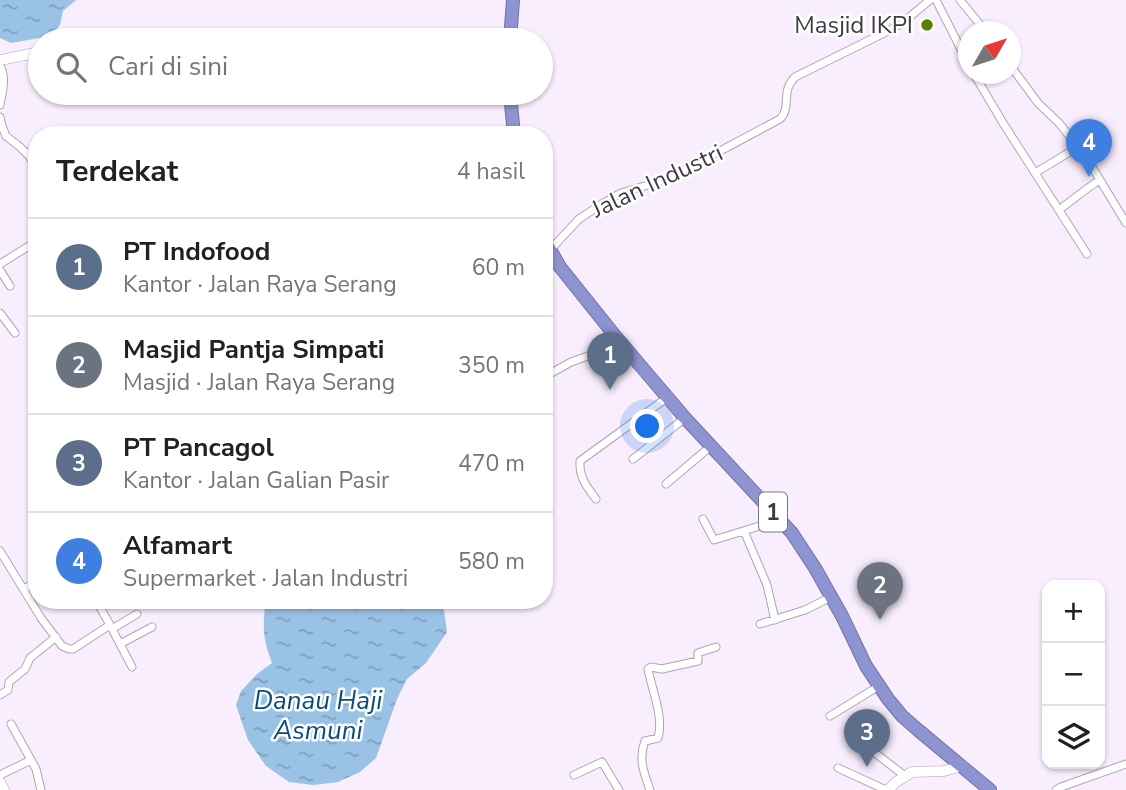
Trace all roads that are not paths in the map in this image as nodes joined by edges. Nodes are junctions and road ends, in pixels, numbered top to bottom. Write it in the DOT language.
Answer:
graph roads {
  1 [pos="513,0"];
  2 [pos="930,0"];
  3 [pos="936,0"];
  4 [pos="960,0"];
  5 [pos="977,21"];
  6 [pos="511,28"];
  7 [pos="958,43"];
  8 [pos="28,54"];
  9 [pos="0,60"];
  10 [pos="0,66"];
  11 [pos="1021,80"];
  12 [pos="980,84"];
  13 [pos="0,105"];
  14 [pos="511,105"];
  15 [pos="0,117"];
  16 [pos="513,126"];
  17 [pos="1078,147"];
  18 [pos="28,155"];
  19 [pos="1035,173"];
  20 [pos="1100,180"];
  21 [pos="1060,209"];
  22 [pos="1126,223"];
  23 [pos="553,240"];
  24 [pos="28,247"];
  25 [pos="553,254"];
  26 [pos="1087,254"];
  27 [pos="0,264"];
  28 [pos="0,270"];
  29 [pos="10,286"];
  30 [pos="0,313"];
  31 [pos="15,333"];
  32 [pos="619,340"];
  33 [pos="553,372"];
  34 [pos="668,397"];
  35 [pos="685,418"];
  36 [pos="711,446"];
  37 [pos="633,459"];
  38 [pos="666,484"];
  39 [pos="596,499"];
  40 [pos="703,519"];
  41 [pos="780,520"];
  42 [pos="744,531"];
  43 [pos="0,551"];
  44 [pos="3,561"];
  45 [pos="28,587"];
  46 [pos="24,589"];
  47 [pos="28,596"];
  48 [pos="831,597"];
  49 [pos="36,609"];
  50 [pos="101,609"];
  51 [pos="137,614"];
  52 [pos="775,620"];
  53 [pos="760,624"];
  54 [pos="111,627"];
  55 [pos="152,627"];
  56 [pos="56,637"];
  57 [pos="120,644"];
  58 [pos="716,647"];
  59 [pos="132,667"];
  60 [pos="879,686"];
  61 [pos="0,695"];
  62 [pos="830,716"];
  63 [pos="11,724"];
  64 [pos="870,749"];
  65 [pos="31,760"];
  66 [pos="1126,764"];
  67 [pos="963,766"];
  68 [pos="838,768"];
  69 [pos="0,775"];
  70 [pos="574,775"];
  71 [pos="905,776"];
  72 [pos="0,782"];
  73 [pos="4,790"];
  74 [pos="41,790"];
  75 [pos="619,790"];
  76 [pos="650,790"];
  77 [pos="887,790"];
  78 [pos="990,790"];
  79 [pos="1056,790"];
  1 -- 6 [label="highway"];
  2 -- 23 [label="street, Jalan Industri"];
  3 -- 7 [label="street"];
  4 -- 5 [label="street"];
  8 -- 9 [label="street"];
  10 -- 13 [label="street"];
  11 -- 17 [label="street"];
  12 -- 19 [label="street"];
  14 -- 16 [label="highway"];
  15 -- 18 [label="street"];
  17 -- 19 [label="street"];
  17 -- 20 [label="street"];
  19 -- 21 [label="street"];
  20 -- 21 [label="street"];
  20 -- 22 [label="street"];
  21 -- 26 [label="street"];
  24 -- 27 [label="street"];
  25 -- 32 [label="highway, 1"];
  28 -- 29 [label="street"];
  30 -- 31 [label="street"];
  32 -- 33 [label="street"];
  32 -- 34 [label="highway, 1"];
  34 -- 35 [label="highway, 1"];
  34 -- 39 [label="street"];
  35 -- 36 [label="highway, 1"];
  35 -- 37 [label="street"];
  36 -- 38 [label="street"];
  36 -- 41 [label="highway, 1"];
  40 -- 42 [label="street"];
  41 -- 42 [label="street"];
  41 -- 48 [label="highway, 1"];
  42 -- 52 [label="street"];
  43 -- 44 [label="street"];
  44 -- 46 [label="street"];
  45 -- 46 [label="street"];
  46 -- 47 [label="street"];
  48 -- 52 [label="street"];
  48 -- 60 [label="highway, 1"];
  49 -- 56 [label="street"];
  50 -- 54 [label="street"];
  51 -- 54 [label="street"];
  52 -- 53 [label="street"];
  54 -- 56 [label="street"];
  54 -- 57 [label="street"];
  55 -- 57 [label="street"];
  56 -- 61 [label="street"];
  57 -- 59 [label="street"];
  58 -- 76 [label="street"];
  60 -- 62 [label="street"];
  60 -- 67 [label="highway, 1"];
  63 -- 65 [label="street"];
  64 -- 71 [label="street"];
  65 -- 69 [label="street"];
  65 -- 74 [label="street"];
  66 -- 79 [label="street"];
  67 -- 71 [label="street"];
  67 -- 78 [label="highway, 1"];
  68 -- 77 [label="street"];
  70 -- 75 [label="street"];
  71 -- 77 [label="street"];
  72 -- 73 [label="street"];
}
